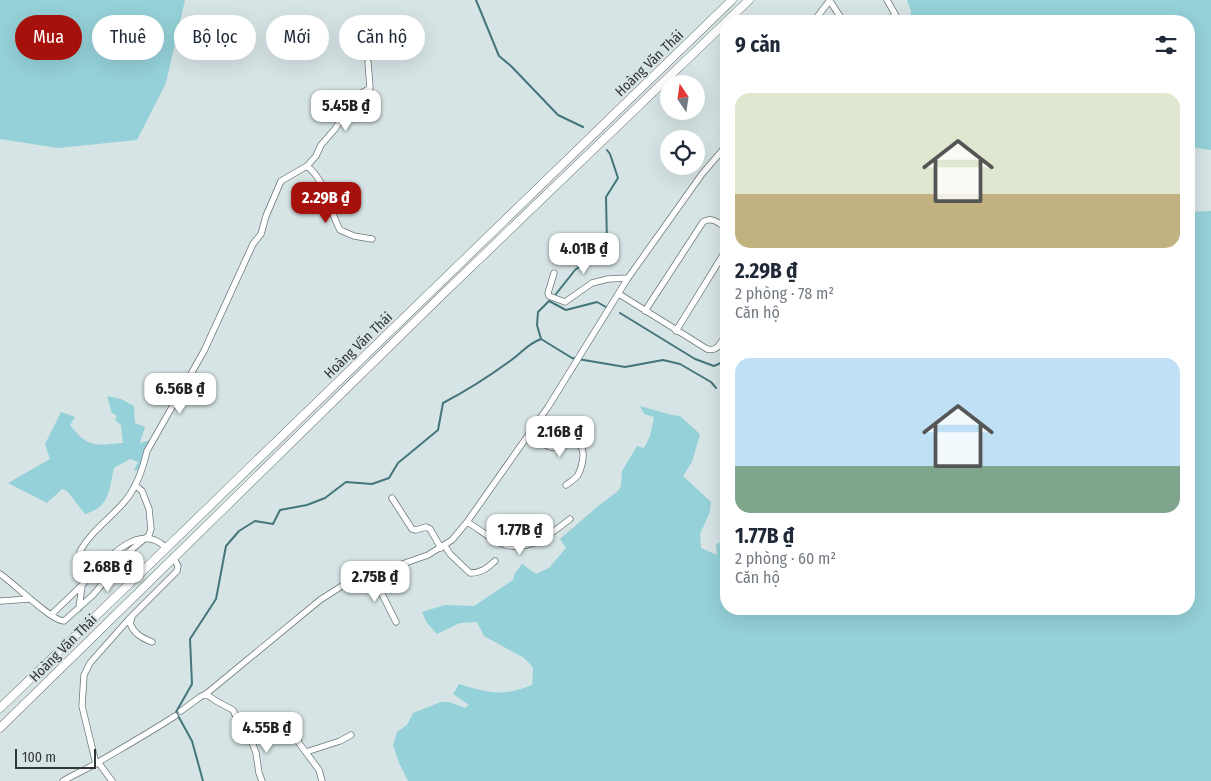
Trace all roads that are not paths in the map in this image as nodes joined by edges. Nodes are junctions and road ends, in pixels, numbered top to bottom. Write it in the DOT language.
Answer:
graph roads {
  1 [pos="732,0"];
  2 [pos="749,0"];
  3 [pos="830,0"];
  4 [pos="887,0"];
  5 [pos="895,14"];
  6 [pos="735,15"];
  7 [pos="819,15"];
  8 [pos="839,15"];
  9 [pos="715,17"];
  10 [pos="720,20"];
  11 [pos="720,30"];
  12 [pos="368,62"];
  13 [pos="720,153"];
  14 [pos="307,166"];
  15 [pos="720,224"];
  16 [pos="372,239"];
  17 [pos="720,260"];
  18 [pos="554,274"];
  19 [pos="628,278"];
  20 [pos="619,294"];
  21 [pos="645,311"];
  22 [pos="676,331"];
  23 [pos="720,344"];
  24 [pos="530,433"];
  25 [pos="566,485"];
  26 [pos="135,486"];
  27 [pos="392,498"];
  28 [pos="570,519"];
  29 [pos="467,522"];
  30 [pos="144,538"];
  31 [pos="443,547"];
  32 [pos="166,548"];
  33 [pos="173,557"];
  34 [pos="495,561"];
  35 [pos="0,574"];
  36 [pos="372,574"];
  37 [pos="82,585"];
  38 [pos="29,599"];
  39 [pos="1,601"];
  40 [pos="79,608"];
  41 [pos="138,609"];
  42 [pos="52,614"];
  43 [pos="396,622"];
  44 [pos="152,642"];
  45 [pos="206,694"];
  46 [pos="0,708"];
  47 [pos="0,728"];
  48 [pos="351,735"];
  49 [pos="250,737"];
  50 [pos="306,752"];
  51 [pos="97,763"];
  52 [pos="64,781"];
  53 [pos="112,781"];
  54 [pos="262,781"];
  55 [pos="322,781"];
  1 -- 9 [label="main road, Hoàng Văn Thái"];
  2 -- 6 [label="main road, Hoàng Văn Thái"];
  3 -- 7 [label="street"];
  3 -- 8 [label="street"];
  4 -- 5 [label="street"];
  9 -- 10 [label="main road"];
  9 -- 32 [label="main road, Hoàng Văn Thái"];
  11 -- 33 [label="main road, Hoàng Văn Thái"];
  12 -- 14 [label="street"];
  13 -- 19 [label="street"];
  14 -- 16 [label="street"];
  14 -- 26 [label="street"];
  15 -- 21 [label="street"];
  17 -- 22 [label="street"];
  18 -- 19 [label="street"];
  19 -- 20 [label="street"];
  20 -- 21 [label="street"];
  20 -- 24 [label="street"];
  21 -- 22 [label="street"];
  22 -- 23 [label="street"];
  24 -- 25 [label="street"];
  24 -- 29 [label="street"];
  26 -- 30 [label="street"];
  26 -- 37 [label="street"];
  27 -- 31 [label="street"];
  28 -- 29 [label="street"];
  29 -- 31 [label="street"];
  30 -- 32 [label="street"];
  30 -- 37 [label="street"];
  30 -- 40 [label="street"];
  31 -- 34 [label="street"];
  31 -- 36 [label="street"];
  32 -- 33 [label="main road"];
  32 -- 46 [label="main road, Hoàng Văn Thái"];
  33 -- 41 [label="street"];
  33 -- 47 [label="main road, Hoàng Văn Thái"];
  35 -- 38 [label="street"];
  36 -- 43 [label="street"];
  36 -- 45 [label="street"];
  37 -- 40 [label="street"];
  37 -- 42 [label="street"];
  38 -- 39 [label="street"];
  38 -- 42 [label="street"];
  40 -- 42 [label="street"];
  41 -- 44 [label="street"];
  41 -- 51 [label="street"];
  45 -- 49 [label="street"];
  45 -- 51 [label="street"];
  48 -- 50 [label="street"];
  49 -- 50 [label="street"];
  49 -- 54 [label="street"];
  50 -- 55 [label="street"];
  51 -- 52 [label="street"];
  51 -- 53 [label="street"];
}
